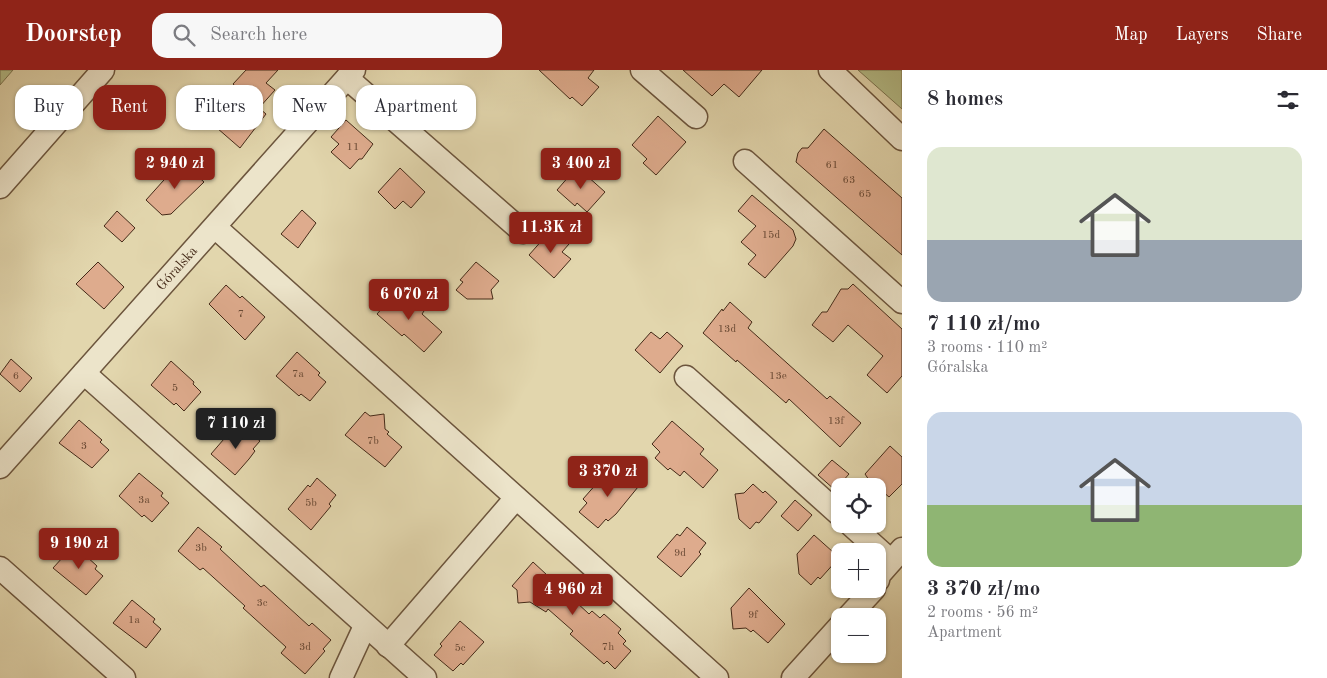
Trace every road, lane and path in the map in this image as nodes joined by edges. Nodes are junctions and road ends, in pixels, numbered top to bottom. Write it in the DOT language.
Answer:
graph roads {
  1 [pos="103,70"];
  2 [pos="642,70"];
  3 [pos="830,70"];
  4 [pos="350,74"];
  5 [pos="696,117"];
  6 [pos="902,139"];
  7 [pos="746,161"];
  8 [pos="0,187"];
  9 [pos="215,227"];
  10 [pos="523,232"];
  11 [pos="902,302"];
  12 [pos="84,374"];
  13 [pos="686,377"];
  14 [pos="0,467"];
  15 [pos="516,498"];
  16 [pos="831,507"];
  17 [pos="864,533"];
  18 [pos="897,555"];
  19 [pos="886,567"];
  20 [pos="0,568"];
  21 [pos="866,598"];
  22 [pos="856,608"];
  23 [pos="365,626"];
  24 [pos="831,636"];
  25 [pos="388,646"];
  26 [pos="124,678"];
  27 [pos="341,678"];
  28 [pos="425,678"];
  29 [pos="718,678"];
  30 [pos="793,678"];
  1 -- 8 [label="street"];
  2 -- 5 [label="street"];
  3 -- 6 [label="street"];
  4 -- 9 [label="street, Góralska"];
  4 -- 10 [label="street"];
  7 -- 11 [label="street"];
  9 -- 12 [label="street, Góralska"];
  9 -- 15 [label="street"];
  12 -- 14 [label="street, Góralska"];
  12 -- 23 [label="street"];
  13 -- 16 [label="street"];
  15 -- 25 [label="street"];
  15 -- 29 [label="street"];
  17 -- 18 [label="street"];
  18 -- 19 [label="street"];
  20 -- 26 [label="street"];
  21 -- 22 [label="street"];
  23 -- 25 [label="street"];
  23 -- 27 [label="street"];
  24 -- 30 [label="street"];
  25 -- 28 [label="street"];
}
